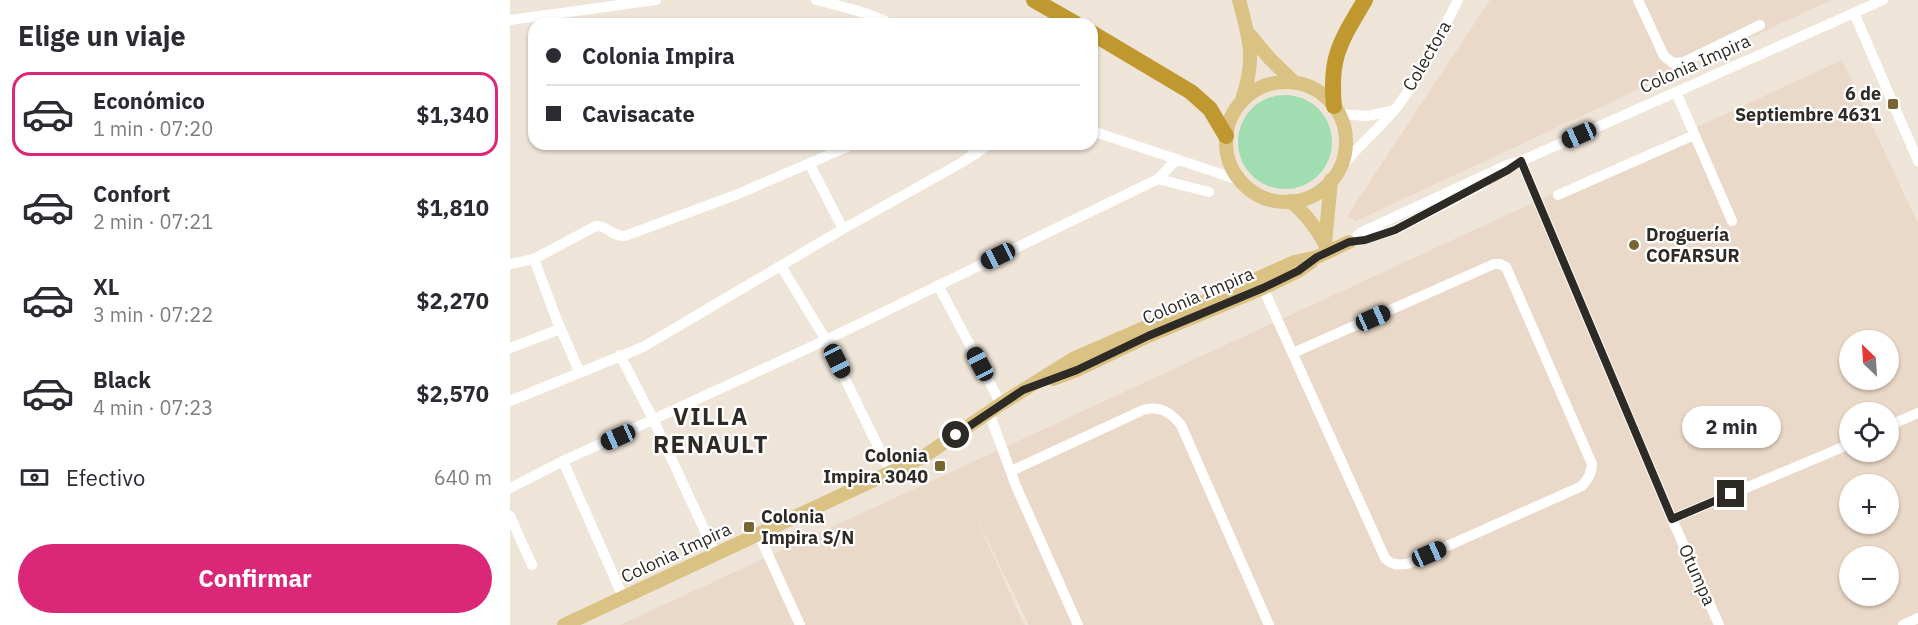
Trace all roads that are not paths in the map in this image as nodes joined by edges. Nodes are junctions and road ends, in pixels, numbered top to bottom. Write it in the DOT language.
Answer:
graph roads {
  1 [pos="656,0"];
  2 [pos="816,0"];
  3 [pos="1034,0"];
  4 [pos="1239,0"];
  5 [pos="1365,0"];
  6 [pos="1458,0"];
  7 [pos="1638,0"];
  8 [pos="1883,0"];
  9 [pos="1854,14"];
  10 [pos="877,18"];
  11 [pos="1066,18"];
  12 [pos="510,20"];
  13 [pos="1761,26"];
  14 [pos="1250,35"];
  15 [pos="1098,37"];
  16 [pos="1295,83"];
  17 [pos="1676,92"];
  18 [pos="1241,102"];
  19 [pos="1336,110"];
  20 [pos="1394,110"];
  21 [pos="1098,133"];
  22 [pos="1694,135"];
  23 [pos="1226,136"];
  24 [pos="841,150"];
  25 [pos="973,150"];
  26 [pos="981,150"];
  27 [pos="976,154"];
  28 [pos="1177,159"];
  29 [pos="1521,161"];
  30 [pos="1918,161"];
  31 [pos="810,165"];
  32 [pos="1334,176"];
  33 [pos="1158,179"];
  34 [pos="1239,180"];
  35 [pos="1209,192"];
  36 [pos="1558,195"];
  37 [pos="1290,201"];
  38 [pos="1732,221"];
  39 [pos="843,229"];
  40 [pos="1349,242"];
  41 [pos="1323,250"];
  42 [pos="534,259"];
  43 [pos="510,264"];
  44 [pos="782,266"];
  45 [pos="938,285"];
  46 [pos="1263,288"];
  47 [pos="560,328"];
  48 [pos="826,340"];
  49 [pos="510,348"];
  50 [pos="1293,353"];
  51 [pos="620,355"];
  52 [pos="579,371"];
  53 [pos="1023,390"];
  54 [pos="510,401"];
  55 [pos="1001,404"];
  56 [pos="988,413"];
  57 [pos="1918,413"];
  58 [pos="654,421"];
  59 [pos="1899,421"];
  60 [pos="1839,449"];
  61 [pos="563,461"];
  62 [pos="1011,471"];
  63 [pos="891,473"];
  64 [pos="510,488"];
  65 [pos="510,516"];
  66 [pos="1672,519"];
  67 [pos="759,535"];
  68 [pos="716,555"];
  69 [pos="532,565"];
  70 [pos="624,597"];
  71 [pos="1918,618"];
  72 [pos="564,625"];
  73 [pos="800,625"];
  74 [pos="1078,625"];
  75 [pos="1269,625"];
  76 [pos="1719,625"];
  77 [pos="1903,625"];
  1 -- 12 [label="street"];
  2 -- 10 [label="street"];
  3 -- 11 [label="highway"];
  4 -- 14 [label="main road"];
  5 -- 19 [label="highway"];
  6 -- 20 [label="street, Colectora"];
  7 -- 13 [label="street"];
  8 -- 9 [label="street, Colonia Impira"];
  9 -- 17 [label="street, Colonia Impira"];
  9 -- 30 [label="street"];
  14 -- 16 [label="main road"];
  14 -- 18 [label="main road"];
  15 -- 23 [label="highway"];
  16 -- 18 [label="main road"];
  16 -- 19 [label="main road"];
  17 -- 22 [label="street"];
  17 -- 29 [label="street, Colonia Impira"];
  18 -- 23 [label="main road"];
  19 -- 20 [label="street"];
  19 -- 32 [label="main road"];
  20 -- 32 [label="street, Colectora"];
  21 -- 28 [label="street"];
  22 -- 36 [label="street"];
  22 -- 38 [label="street"];
  23 -- 34 [label="main road"];
  24 -- 31 [label="street"];
  25 -- 27 [label="street"];
  26 -- 27 [label="street"];
  27 -- 39 [label="street"];
  28 -- 33 [label="street"];
  28 -- 34 [label="street"];
  29 -- 40 [label="street, Colonia Impira"];
  29 -- 66 [label="street, Otumpa"];
  31 -- 39 [label="street"];
  31 -- 42 [label="street"];
  32 -- 37 [label="main road"];
  32 -- 41 [label="main road"];
  33 -- 35 [label="street"];
  33 -- 45 [label="street"];
  34 -- 37 [label="main road"];
  37 -- 41 [label="main road"];
  39 -- 44 [label="street"];
  40 -- 41 [label="main road, Colonia Impira"];
  41 -- 46 [label="main road, Colonia Impira"];
  41 -- 53 [label="main road, Colonia Impira"];
  42 -- 43 [label="street"];
  42 -- 47 [label="street"];
  44 -- 48 [label="street"];
  44 -- 51 [label="street"];
  45 -- 48 [label="street"];
  45 -- 55 [label="street"];
  46 -- 50 [label="street"];
  46 -- 53 [label="main road, Colonia Impira"];
  47 -- 49 [label="street"];
  47 -- 52 [label="street"];
  48 -- 58 [label="street"];
  48 -- 63 [label="street"];
  50 -- 50 [label="street"];
  51 -- 52 [label="street"];
  51 -- 58 [label="street"];
  52 -- 54 [label="street"];
  53 -- 55 [label="main road, Colonia Impira"];
  55 -- 56 [label="main road, Colonia Impira"];
  56 -- 62 [label="street"];
  56 -- 63 [label="main road, Colonia Impira"];
  57 -- 59 [label="street"];
  58 -- 61 [label="street"];
  58 -- 68 [label="street"];
  60 -- 66 [label="street"];
  61 -- 64 [label="street"];
  61 -- 70 [label="street"];
  62 -- 74 [label="street"];
  62 -- 75 [label="street"];
  63 -- 67 [label="main road, Colonia Impira"];
  65 -- 69 [label="street"];
  66 -- 76 [label="street, Otumpa"];
  67 -- 68 [label="main road, Colonia Impira"];
  67 -- 73 [label="street"];
  68 -- 70 [label="main road, Colonia Impira"];
  70 -- 72 [label="main road, Colonia Impira"];
  71 -- 77 [label="street"];
}
